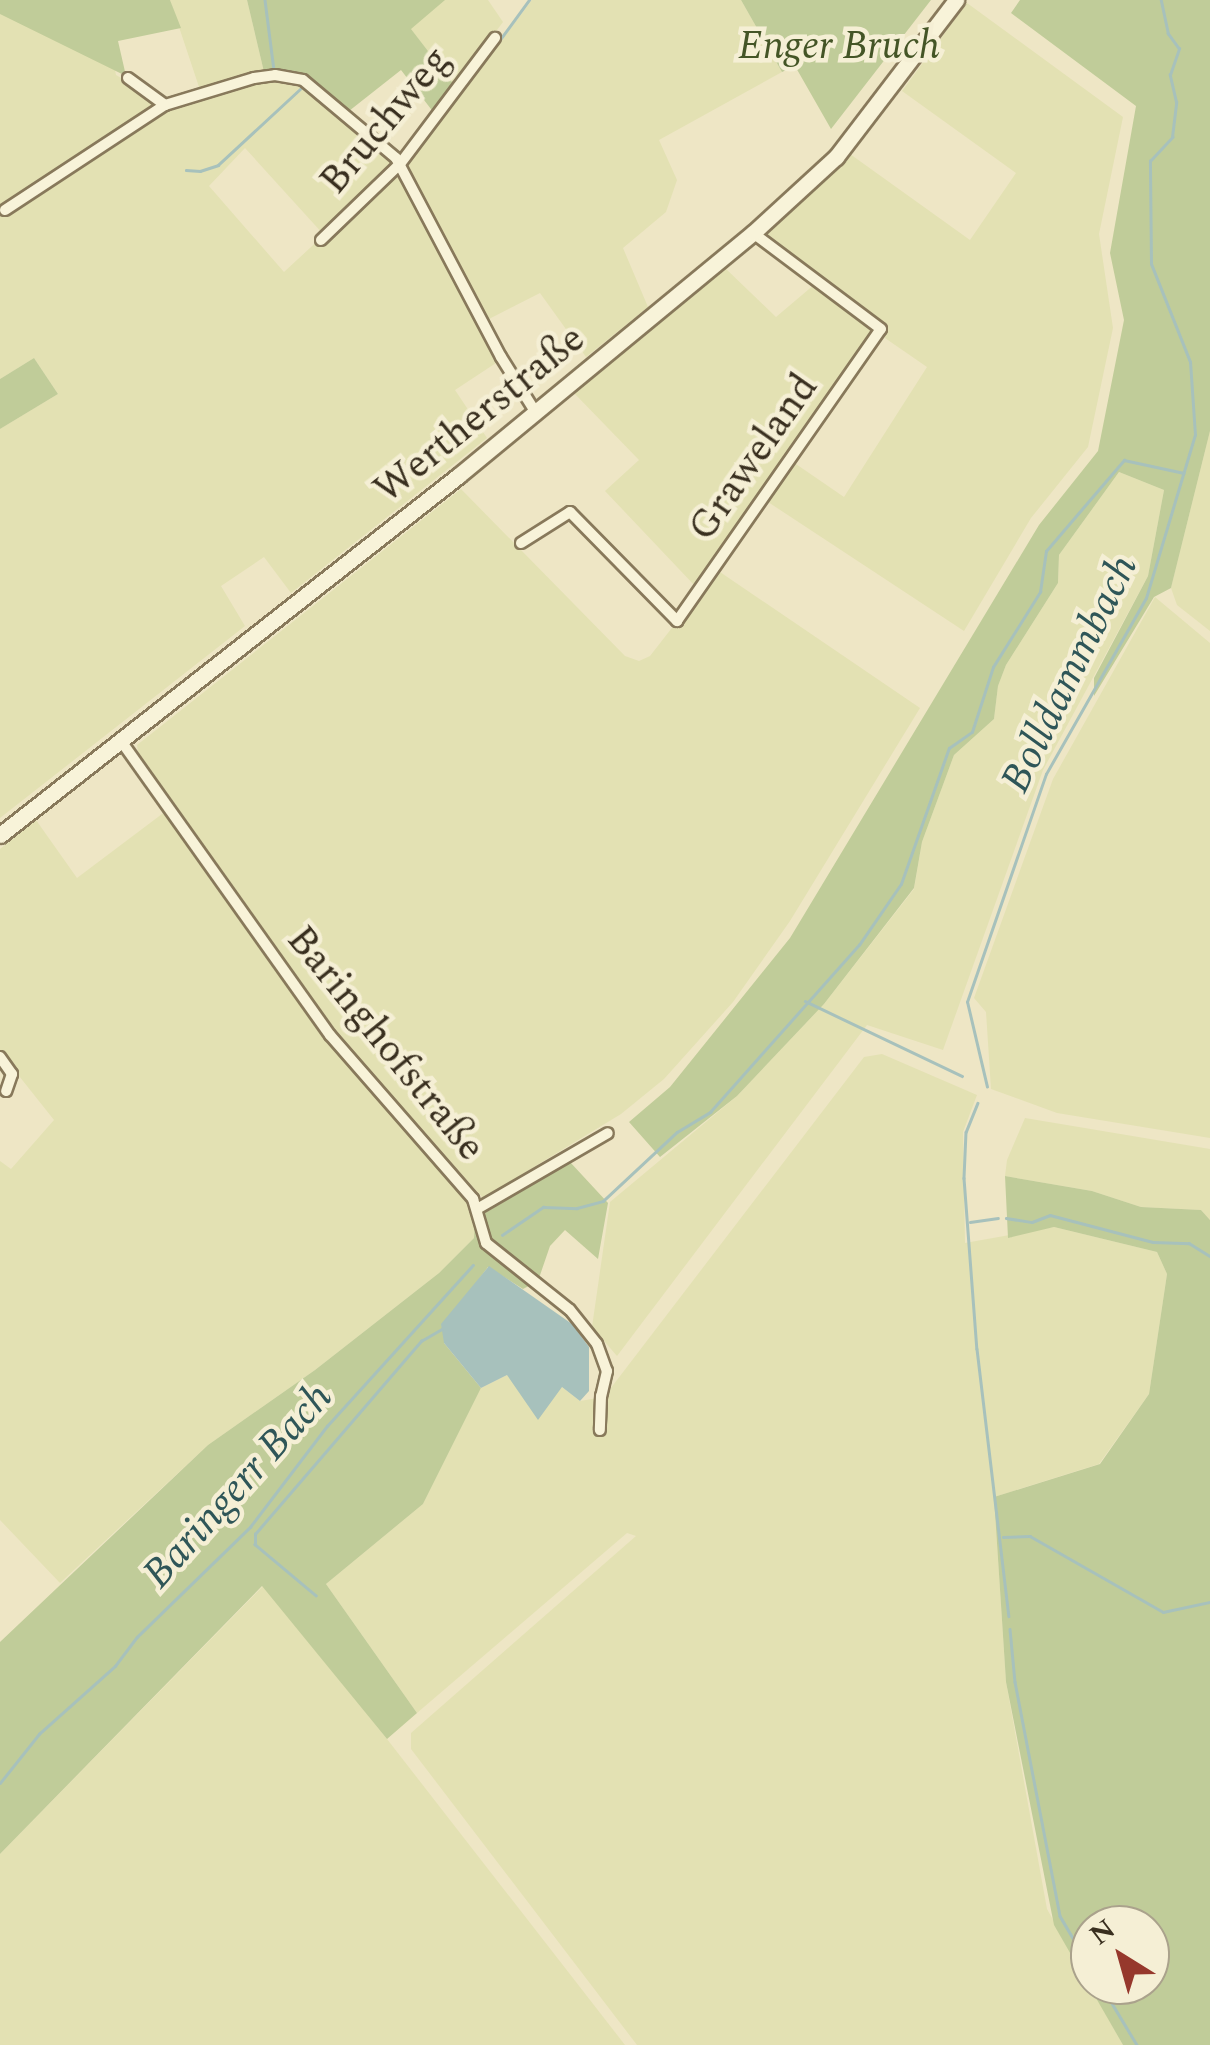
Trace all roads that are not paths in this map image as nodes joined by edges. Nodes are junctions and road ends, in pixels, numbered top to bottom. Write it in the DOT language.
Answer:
graph roads {
  1 [pos="956,0"];
  2 [pos="494,38"];
  3 [pos="128,78"];
  4 [pos="165,105"];
  5 [pos="400,164"];
  6 [pos="5,210"];
  7 [pos="753,233"];
  8 [pos="321,240"];
  9 [pos="536,413"];
  10 [pos="521,543"];
  11 [pos="121,741"];
  12 [pos="0,835"];
  13 [pos="0,1057"];
  14 [pos="6,1091"];
  15 [pos="608,1133"];
  16 [pos="477,1209"];
  17 [pos="600,1430"];
  1 -- 7 [label="main road, Wertherstraße"];
  2 -- 5 [label="street, Bruchweg"];
  3 -- 4 [label="street"];
  4 -- 5 [label="street"];
  4 -- 6 [label="street"];
  5 -- 8 [label="street, Bruchweg"];
  5 -- 9 [label="street"];
  7 -- 9 [label="main road, Wertherstraße"];
  7 -- 10 [label="street, Graweland"];
  9 -- 11 [label="main road, Wertherstraße"];
  11 -- 12 [label="main road, Wertherstraße"];
  11 -- 16 [label="street, Baringhofstraße"];
  13 -- 14 [label="street"];
  15 -- 16 [label="street"];
  16 -- 17 [label="street, Baringhofstraße"];
}
